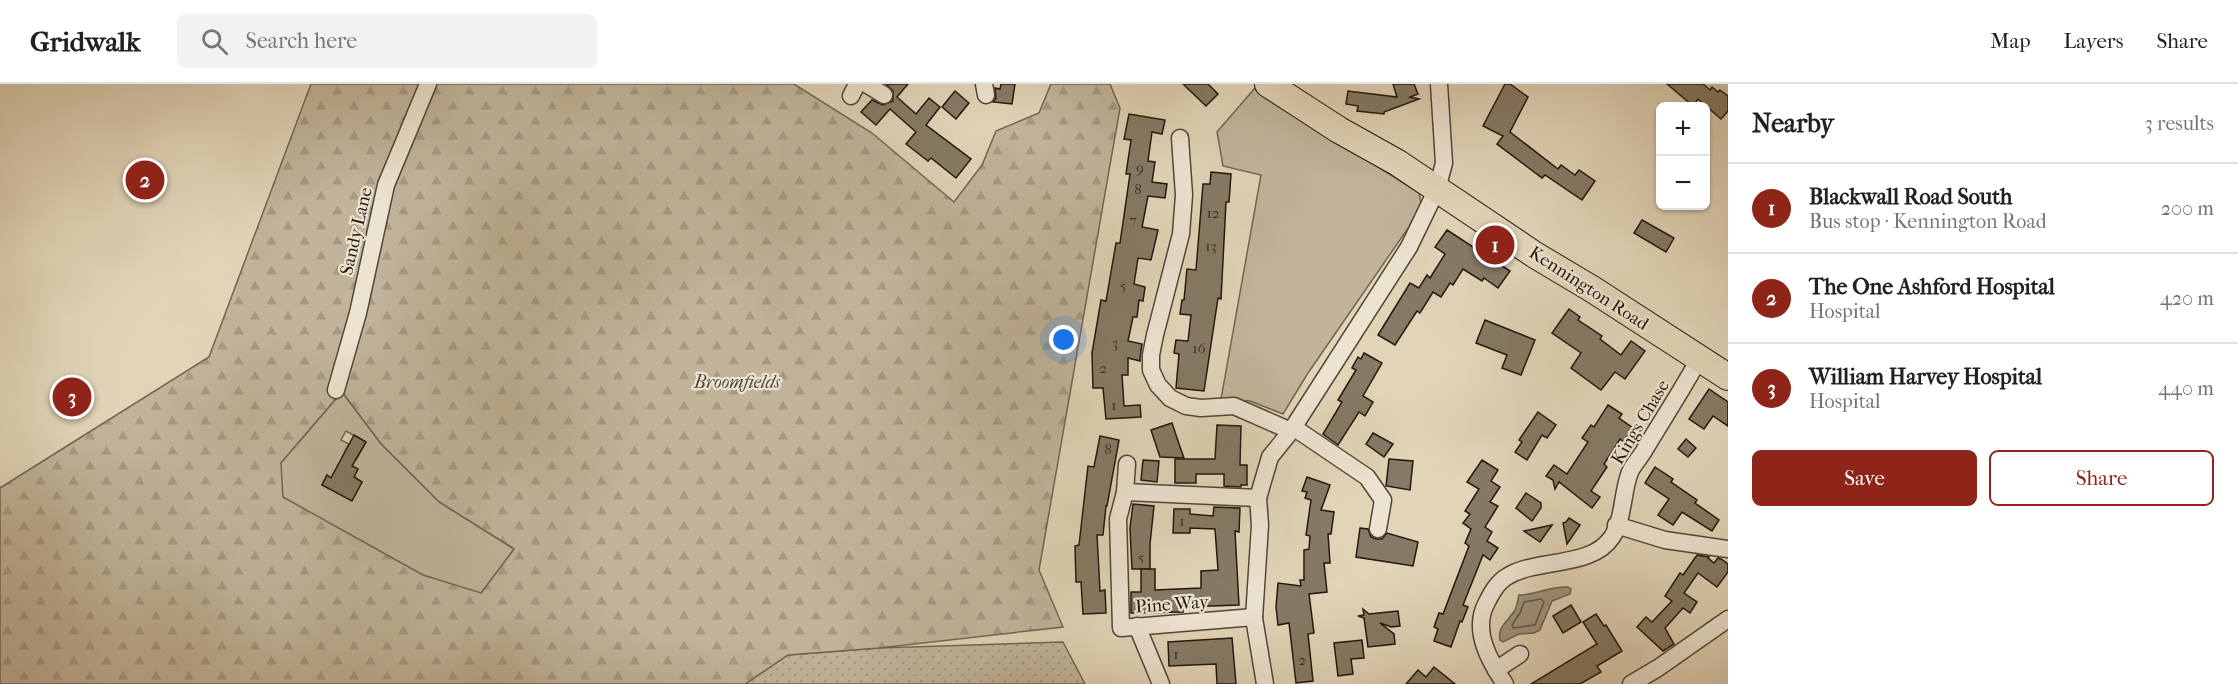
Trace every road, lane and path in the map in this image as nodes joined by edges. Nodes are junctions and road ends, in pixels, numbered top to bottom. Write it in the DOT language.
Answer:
graph roads {
  1 [pos="428,84"];
  2 [pos="866,84"];
  3 [pos="1268,84"];
  4 [pos="1439,84"];
  5 [pos="884,95"];
  6 [pos="1180,138"];
  7 [pos="1437,189"];
  8 [pos="1700,359"];
  9 [pos="1728,377"];
  10 [pos="336,390"];
  11 [pos="1292,429"];
  12 [pos="1127,464"];
  13 [pos="1125,492"];
  14 [pos="1258,498"];
  15 [pos="1616,525"];
  16 [pos="1378,529"];
  17 [pos="1728,549"];
  18 [pos="1254,617"];
  19 [pos="1728,620"];
  20 [pos="1137,626"];
  21 [pos="1520,654"];
  22 [pos="1501,677"];
  23 [pos="1161,684"];
  24 [pos="1265,684"];
  25 [pos="1631,684"];
  1 -- 10 [label="street, Sandy Lane"];
  2 -- 5 [label="street"];
  3 -- 7 [label="main road, Kennington Road"];
  4 -- 7 [label="street"];
  6 -- 11 [label="street"];
  7 -- 8 [label="main road, Kennington Road"];
  7 -- 11 [label="street"];
  8 -- 9 [label="main road, Kennington Road"];
  8 -- 15 [label="street, Kings Chase"];
  11 -- 14 [label="street"];
  11 -- 16 [label="street"];
  12 -- 13 [label="street, Pine Way"];
  13 -- 14 [label="street"];
  13 -- 20 [label="street, Pine Way"];
  14 -- 18 [label="street"];
  15 -- 17 [label="street"];
  15 -- 22 [label="street, Kings Chase"];
  18 -- 20 [label="street, Pine Way"];
  18 -- 24 [label="street"];
  19 -- 25 [label="street"];
  20 -- 23 [label="street"];
  21 -- 22 [label="street, Kings Chase"];
}
